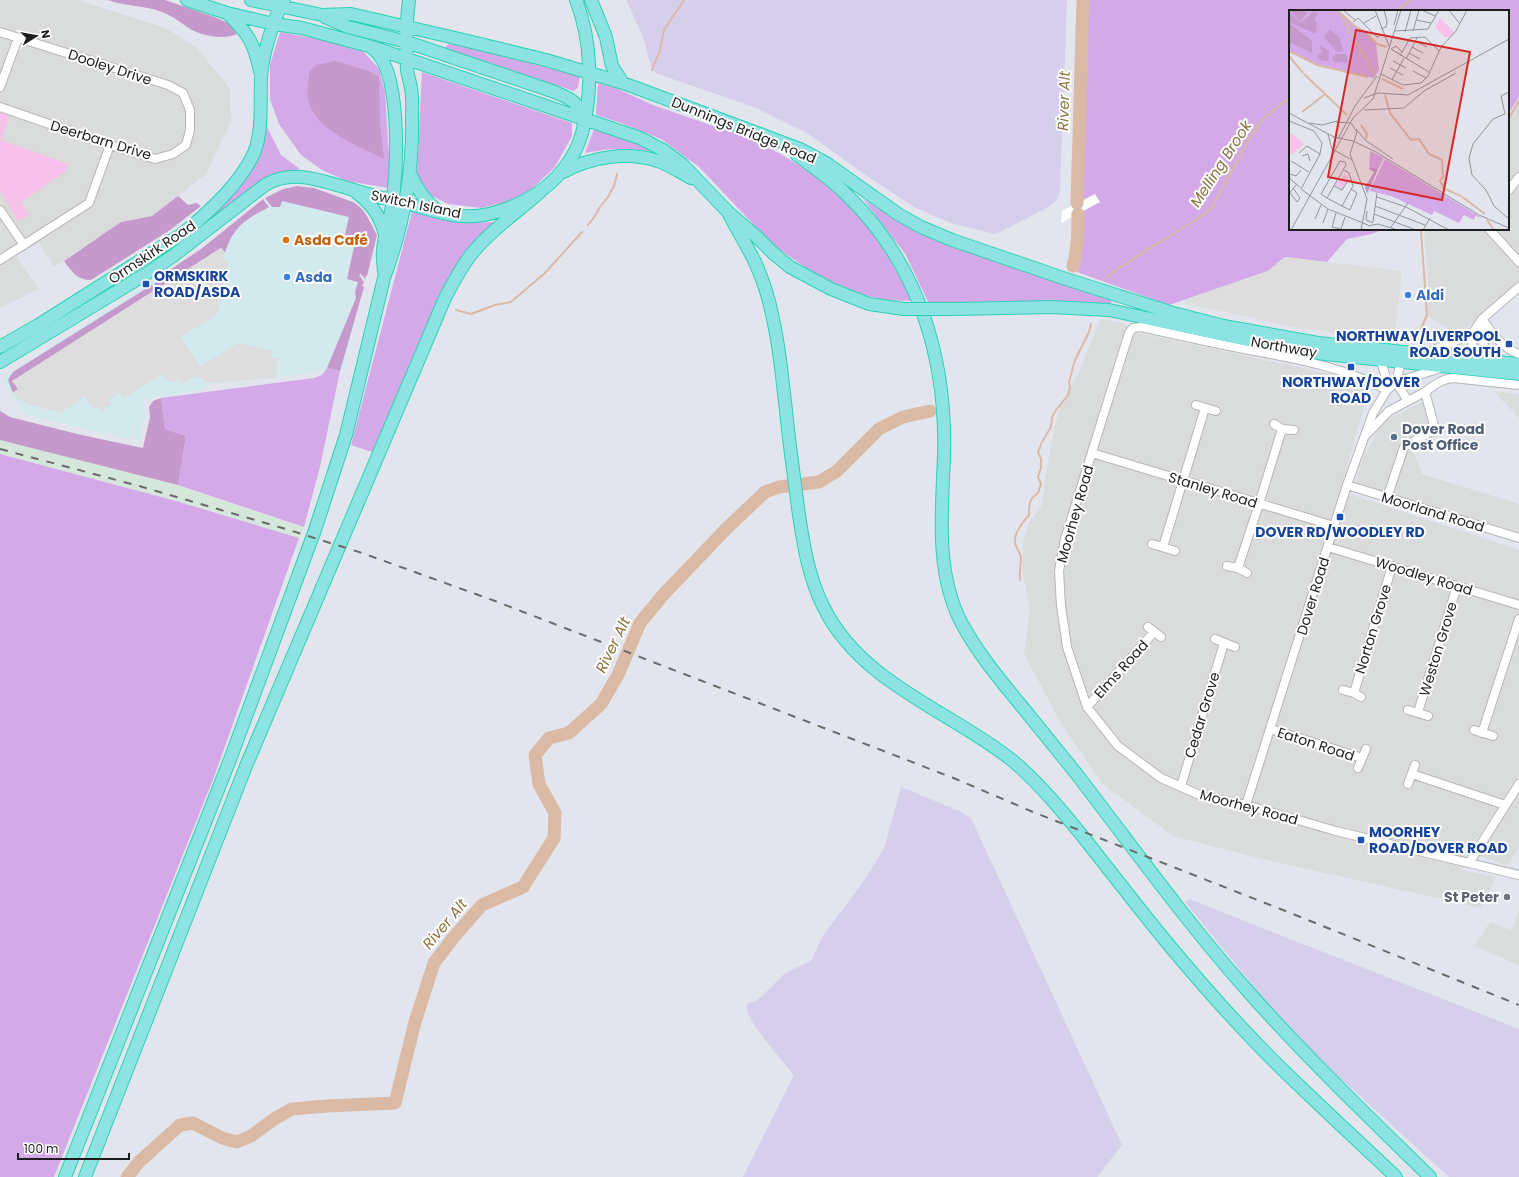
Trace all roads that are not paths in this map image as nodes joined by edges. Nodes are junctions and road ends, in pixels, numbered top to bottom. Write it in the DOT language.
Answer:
graph roads {
  1 [pos="187,0"];
  2 [pos="251,0"];
  3 [pos="409,0"];
  4 [pos="576,0"];
  5 [pos="591,0"];
  6 [pos="282,3"];
  7 [pos="227,13"];
  8 [pos="322,15"];
  9 [pos="274,24"];
  10 [pos="406,27"];
  11 [pos="0,32"];
  12 [pos="451,36"];
  13 [pos="18,38"];
  14 [pos="407,42"];
  15 [pos="369,46"];
  16 [pos="428,49"];
  17 [pos="407,58"];
  18 [pos="420,63"];
  19 [pos="590,73"];
  20 [pos="261,76"];
  21 [pos="623,83"];
  22 [pos="0,87"];
  23 [pos="411,90"];
  24 [pos="573,100"];
  25 [pos="0,107"];
  26 [pos="564,112"];
  27 [pos="585,119"];
  28 [pos="190,130"];
  29 [pos="778,142"];
  30 [pos="110,145"];
  31 [pos="410,172"];
  32 [pos="559,175"];
  33 [pos="1519,177"];
  34 [pos="321,180"];
  35 [pos="700,184"];
  36 [pos="352,190"];
  37 [pos="1509,190"];
  38 [pos="541,191"];
  39 [pos="399,202"];
  40 [pos="0,210"];
  41 [pos="440,212"];
  42 [pos="728,212"];
  43 [pos="1490,230"];
  44 [pos="386,238"];
  45 [pos="24,245"];
  46 [pos="0,260"];
  47 [pos="1519,262"];
  48 [pos="384,278"];
  49 [pos="1066,278"];
  50 [pos="1519,287"];
  51 [pos="1482,319"];
  52 [pos="1133,328"];
  53 [pos="1472,334"];
  54 [pos="0,346"];
  55 [pos="1426,354"];
  56 [pos="1519,354"];
  57 [pos="1402,357"];
  58 [pos="1378,359"];
  59 [pos="0,362"];
  60 [pos="1478,363"];
  61 [pos="1519,364"];
  62 [pos="1446,366"];
  63 [pos="1519,374"];
  64 [pos="1396,382"];
  65 [pos="1519,384"];
  66 [pos="1386,390"];
  67 [pos="1425,392"];
  68 [pos="1408,401"];
  69 [pos="1380,403"];
  70 [pos="1196,405"];
  71 [pos="1205,408"];
  72 [pos="1216,411"];
  73 [pos="1389,412"];
  74 [pos="1274,424"];
  75 [pos="1282,429"];
  76 [pos="1294,430"];
  77 [pos="1364,437"];
  78 [pos="1092,454"];
  79 [pos="1184,482"];
  80 [pos="1347,485"];
  81 [pos="1387,498"];
  82 [pos="1260,504"];
  83 [pos="1334,526"];
  84 [pos="1519,538"];
  85 [pos="1152,544"];
  86 [pos="1163,547"];
  87 [pos="1328,547"];
  88 [pos="1174,551"];
  89 [pos="1227,566"];
  90 [pos="1392,566"];
  91 [pos="1238,568"];
  92 [pos="1247,573"];
  93 [pos="1457,586"];
  94 [pos="1519,605"];
  95 [pos="1519,619"];
  96 [pos="1155,632"];
  97 [pos="1215,639"];
  98 [pos="1224,643"];
  99 [pos="1235,647"];
  100 [pos="1343,690"];
  101 [pos="1087,707"];
  102 [pos="1408,710"];
  103 [pos="1418,712"];
  104 [pos="1428,716"];
  105 [pos="1271,729"];
  106 [pos="1474,730"];
  107 [pos="1482,733"];
  108 [pos="1494,736"];
  109 [pos="1366,749"];
  110 [pos="1362,758"];
  111 [pos="1415,765"];
  112 [pos="1358,768"];
  113 [pos="1412,774"];
  114 [pos="1408,784"];
  115 [pos="1519,784"];
  116 [pos="1181,786"];
  117 [pos="1505,805"];
  118 [pos="1246,806"];
  119 [pos="1468,863"];
  120 [pos="1519,875"];
  121 [pos="65,1177"];
  122 [pos="85,1177"];
  123 [pos="1396,1177"];
  124 [pos="1430,1177"];
  1 -- 7 [label="highway"];
  2 -- 6 [label="highway"];
  3 -- 10 [label="highway"];
  4 -- 19 [label="highway, Switch Island"];
  5 -- 21 [label="highway"];
  6 -- 8 [label="highway"];
  6 -- 9 [label="highway"];
  7 -- 9 [label="highway"];
  7 -- 20 [label="highway"];
  8 -- 10 [label="highway"];
  8 -- 14 [label="highway"];
  9 -- 15 [label="highway"];
  9 -- 20 [label="highway"];
  10 -- 12 [label="highway"];
  10 -- 14 [label="highway"];
  11 -- 13 [label="street, Dooley Drive"];
  12 -- 16 [label="highway"];
  12 -- 19 [label="highway"];
  13 -- 22 [label="street"];
  13 -- 28 [label="street, Dooley Drive"];
  14 -- 16 [label="highway"];
  14 -- 17 [label="highway"];
  15 -- 17 [label="highway"];
  15 -- 39 [label="highway"];
  16 -- 18 [label="highway"];
  16 -- 24 [label="highway"];
  17 -- 18 [label="highway"];
  17 -- 23 [label="highway"];
  18 -- 23 [label="highway"];
  18 -- 26 [label="highway"];
  19 -- 21 [label="highway, Dunnings Bridge Road"];
  19 -- 24 [label="highway"];
  19 -- 27 [label="highway, Switch Island"];
  20 -- 54 [label="highway, Ormskirk Road"];
  21 -- 29 [label="highway, Dunnings Bridge Road"];
  23 -- 31 [label="highway"];
  24 -- 26 [label="highway"];
  24 -- 27 [label="highway"];
  25 -- 30 [label="street, Deerbarn Drive"];
  26 -- 27 [label="highway"];
  27 -- 32 [label="highway, Switch Island"];
  27 -- 35 [label="highway"];
  28 -- 30 [label="street, Deerbarn Drive"];
  29 -- 49 [label="highway, Dunnings Bridge Road"];
  29 -- 124 [label="highway"];
  30 -- 45 [label="street"];
  31 -- 39 [label="highway"];
  31 -- 41 [label="highway"];
  32 -- 35 [label="highway"];
  32 -- 38 [label="highway, Switch Island"];
  33 -- 37 [label="street"];
  34 -- 36 [label="highway, Switch Island"];
  34 -- 59 [label="highway, Ormskirk Road"];
  35 -- 42 [label="highway"];
  36 -- 39 [label="highway, Switch Island"];
  36 -- 44 [label="highway"];
  38 -- 41 [label="highway, Switch Island"];
  38 -- 122 [label="highway"];
  39 -- 41 [label="highway, Switch Island"];
  39 -- 44 [label="highway"];
  39 -- 48 [label="highway"];
  40 -- 45 [label="street"];
  42 -- 58 [label="highway, Northway, bridge"];
  42 -- 123 [label="highway"];
  43 -- 47 [label="street"];
  44 -- 48 [label="highway"];
  45 -- 46 [label="street"];
  48 -- 121 [label="highway"];
  49 -- 57 [label="highway, Northway"];
  50 -- 51 [label="street"];
  51 -- 53 [label="street"];
  51 -- 56 [label="street"];
  51 -- 60 [label="street"];
  52 -- 66 [label="street, Northway"];
  52 -- 78 [label="street, Moorhey Road"];
  53 -- 55 [label="street"];
  53 -- 60 [label="street"];
  55 -- 57 [label="highway, Northway"];
  55 -- 60 [label="highway, Northway"];
  57 -- 58 [label="highway, Northway"];
  57 -- 62 [label="highway, Northway"];
  57 -- 64 [label="street"];
  58 -- 66 [label="street, Dover Road"];
  60 -- 61 [label="highway, Northway"];
  60 -- 62 [label="highway, Northway"];
  60 -- 63 [label="highway, Northway"];
  62 -- 64 [label="street, Dover Road"];
  64 -- 66 [label="street, Dover Road"];
  64 -- 68 [label="street"];
  65 -- 67 [label="street"];
  66 -- 69 [label="street, Dover Road"];
  67 -- 68 [label="street"];
  67 -- 81 [label="street"];
  68 -- 73 [label="street"];
  69 -- 73 [label="street"];
  69 -- 77 [label="street, Dover Road"];
  70 -- 71 [label="street"];
  71 -- 72 [label="street"];
  71 -- 79 [label="street"];
  73 -- 77 [label="street"];
  74 -- 75 [label="street"];
  75 -- 76 [label="street"];
  75 -- 82 [label="street"];
  77 -- 80 [label="street, Dover Road"];
  78 -- 79 [label="street, Stanley Road"];
  78 -- 101 [label="street, Moorhey Road"];
  79 -- 82 [label="street, Stanley Road"];
  79 -- 86 [label="street"];
  80 -- 81 [label="street, Moorland Road"];
  80 -- 83 [label="street, Dover Road"];
  81 -- 84 [label="street, Moorland Road"];
  82 -- 83 [label="street, Stanley Road"];
  82 -- 91 [label="street"];
  83 -- 87 [label="street, Dover Road"];
  85 -- 86 [label="street"];
  86 -- 88 [label="street"];
  87 -- 90 [label="street, Woodley Road"];
  87 -- 105 [label="street, Dover Road"];
  89 -- 91 [label="street"];
  90 -- 93 [label="street, Woodley Road"];
  90 -- 100 [label="street, Norton Grove"];
  91 -- 92 [label="street"];
  93 -- 94 [label="street, Woodley Road"];
  93 -- 103 [label="street, Weston Grove"];
  95 -- 107 [label="street"];
  96 -- 101 [label="street, Elms Road"];
  97 -- 98 [label="street"];
  98 -- 99 [label="street"];
  98 -- 116 [label="street, Cedar Grove"];
  101 -- 116 [label="street, Moorhey Road"];
  102 -- 103 [label="street, Weston Grove"];
  103 -- 104 [label="street, Weston Grove"];
  105 -- 110 [label="street, Eaton Road"];
  105 -- 118 [label="street, Dover Road"];
  106 -- 107 [label="street"];
  107 -- 108 [label="street"];
  109 -- 110 [label="street, Eaton Road"];
  110 -- 112 [label="street, Eaton Road"];
  111 -- 113 [label="street"];
  113 -- 114 [label="street"];
  113 -- 117 [label="street"];
  115 -- 117 [label="street"];
  116 -- 118 [label="street, Moorhey Road"];
  117 -- 119 [label="street"];
  118 -- 119 [label="street, Moorhey Road"];
  119 -- 120 [label="street, Moorhey Road"];
}
